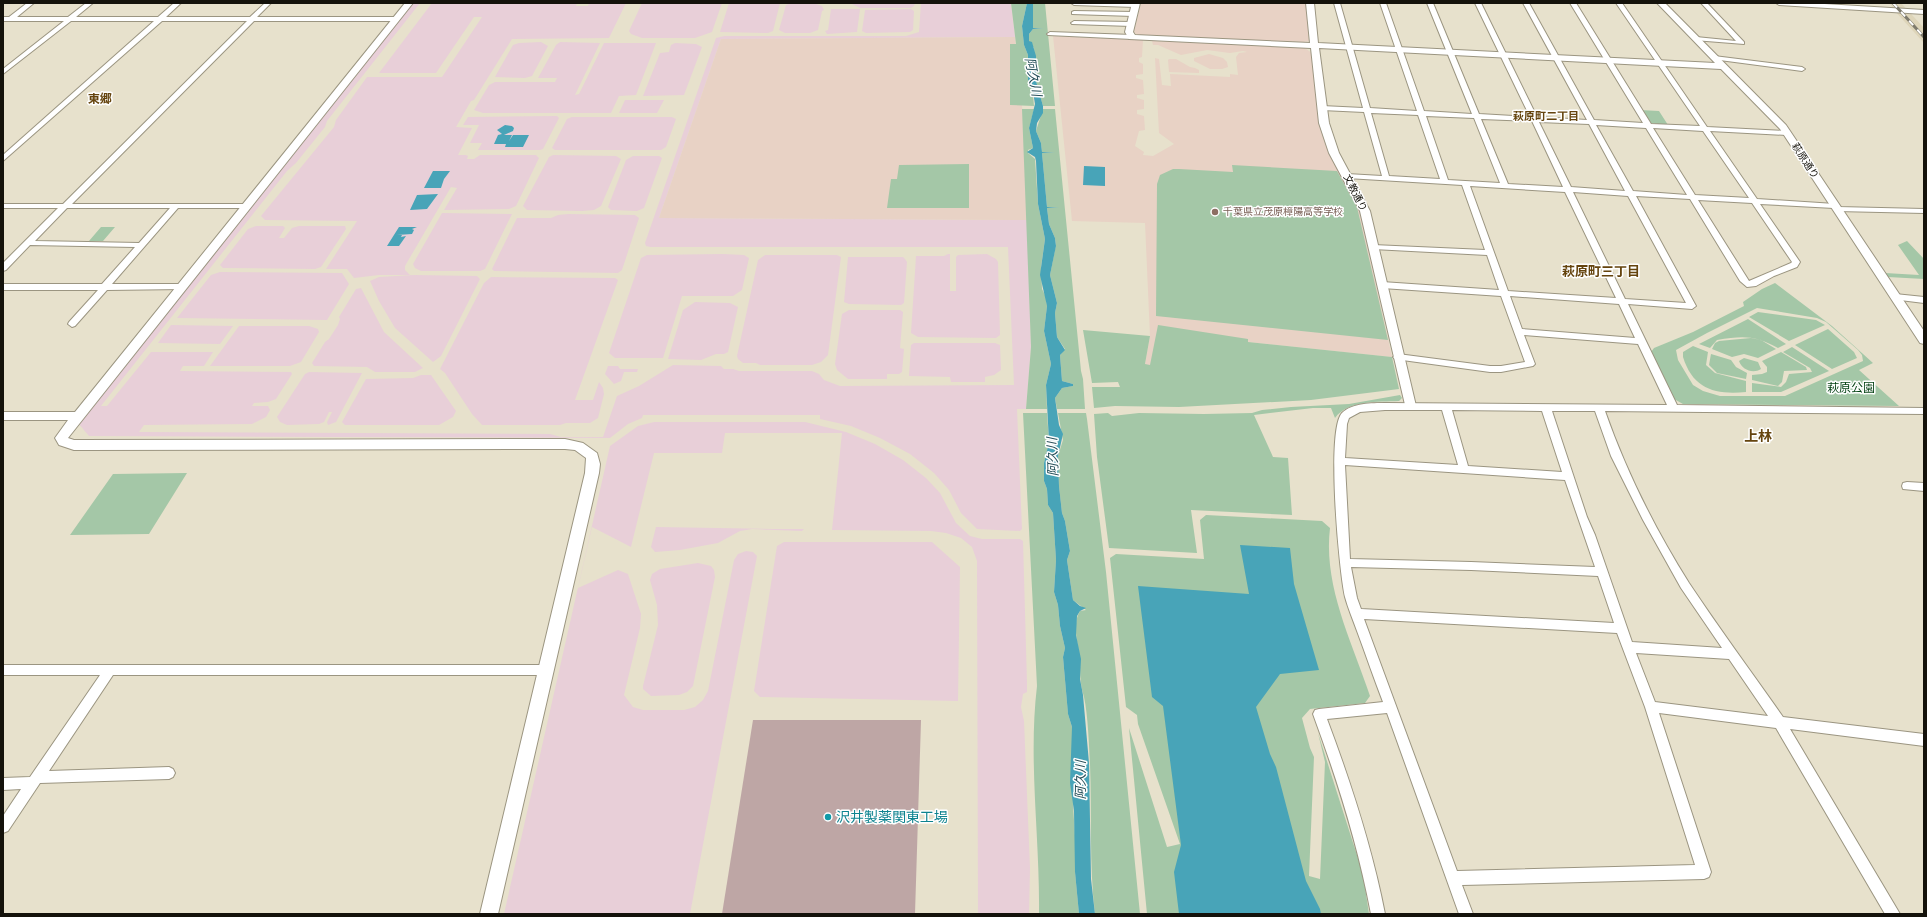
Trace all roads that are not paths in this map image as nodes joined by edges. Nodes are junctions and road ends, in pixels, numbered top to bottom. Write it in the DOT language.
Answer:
graph roads {
  1 [pos="32,3"];
  2 [pos="90,3"];
  3 [pos="178,3"];
  4 [pos="268,3"];
  5 [pos="409,3"];
  6 [pos="1074,3"];
  7 [pos="1310,3"];
  8 [pos="1337,3"];
  9 [pos="1383,3"];
  10 [pos="1430,3"];
  11 [pos="1478,3"];
  12 [pos="1526,3"];
  13 [pos="1573,3"];
  14 [pos="1618,3"];
  15 [pos="1660,3"];
  16 [pos="1704,3"];
  17 [pos="1779,3"];
  18 [pos="1904,3"];
  19 [pos="1136,4"];
  20 [pos="1913,12"];
  21 [pos="1924,12"];
  22 [pos="1074,13"];
  23 [pos="1133,14"];
  24 [pos="6,19"];
  25 [pos="70,19"];
  26 [pos="160,19"];
  27 [pos="396,19"];
  28 [pos="251,20"];
  29 [pos="1074,23"];
  30 [pos="3,24"];
  31 [pos="1131,24"];
  32 [pos="1050,34"];
  33 [pos="1074,35"];
  34 [pos="1132,37"];
  35 [pos="1696,39"];
  36 [pos="1314,45"];
  37 [pos="1349,47"];
  38 [pos="1400,49"];
  39 [pos="1451,52"];
  40 [pos="1504,55"];
  41 [pos="1556,57"];
  42 [pos="1714,58"];
  43 [pos="1608,60"];
  44 [pos="1661,62"];
  45 [pos="1722,66"];
  46 [pos="1802,70"];
  47 [pos="3,72"];
  48 [pos="1322,108"];
  49 [pos="1366,110"];
  50 [pos="1422,113"];
  51 [pos="1476,116"];
  52 [pos="1533,119"];
  53 [pos="1591,122"];
  54 [pos="1648,125"];
  55 [pos="1705,129"];
  56 [pos="1787,133"];
  57 [pos="3,158"];
  58 [pos="1347,176"];
  59 [pos="1386,178"];
  60 [pos="1445,182"];
  61 [pos="1465,183"];
  62 [pos="1505,185"];
  63 [pos="1568,189"];
  64 [pos="1630,193"];
  65 [pos="1692,197"];
  66 [pos="1753,200"];
  67 [pos="3,206"];
  68 [pos="65,206"];
  69 [pos="176,206"];
  70 [pos="246,206"];
  71 [pos="1836,208"];
  72 [pos="1924,211"];
  73 [pos="28,243"];
  74 [pos="142,245"];
  75 [pos="1374,247"];
  76 [pos="1490,253"];
  77 [pos="3,268"];
  78 [pos="1382,285"];
  79 [pos="3,287"];
  80 [pos="105,287"];
  81 [pos="181,287"];
  82 [pos="1505,292"];
  83 [pos="1895,297"];
  84 [pos="1924,300"];
  85 [pos="1621,301"];
  86 [pos="72,324"];
  87 [pos="1520,332"];
  88 [pos="1924,340"];
  89 [pos="1640,341"];
  90 [pos="1398,357"];
  91 [pos="1410,406"];
  92 [pos="1446,407"];
  93 [pos="1546,408"];
  94 [pos="1599,408"];
  95 [pos="1674,409"];
  96 [pos="1924,411"];
  97 [pos="3,416"];
  98 [pos="77,416"];
  99 [pos="1340,460"];
  100 [pos="1464,469"];
  101 [pos="1568,476"];
  102 [pos="1907,486"];
  103 [pos="1924,487"];
  104 [pos="1345,563"];
  105 [pos="1602,572"];
  106 [pos="1358,614"];
  107 [pos="1621,628"];
  108 [pos="1628,647"];
  109 [pos="1731,654"];
  110 [pos="3,670"];
  111 [pos="110,670"];
  112 [pos="545,670"];
  113 [pos="1390,707"];
  114 [pos="1651,707"];
  115 [pos="1780,723"];
  116 [pos="1924,740"];
  117 [pos="169,773"];
  118 [pos="34,780"];
  119 [pos="3,784"];
  120 [pos="3,827"];
  121 [pos="1453,878"];
  122 [pos="489,914"];
  123 [pos="1378,914"];
  124 [pos="1466,914"];
  125 [pos="1892,914"];
  1 -- 24 [label="street"];
  2 -- 25 [label="street"];
  3 -- 26 [label="street"];
  4 -- 28 [label="street"];
  5 -- 27 [label="street"];
  6 -- 19 [label="street"];
  6 -- 22 [label="street"];
  7 -- 36 [label="street, 文教通り"];
  8 -- 37 [label="street"];
  9 -- 38 [label="street"];
  10 -- 39 [label="street"];
  11 -- 40 [label="street"];
  12 -- 41 [label="street"];
  13 -- 43 [label="street"];
  14 -- 44 [label="street"];
  15 -- 35 [label="street, 萩原通り"];
  16 -- 35 [label="street"];
  17 -- 20 [label="street"];
  18 -- 20 [label="street"];
  19 -- 23 [label="street"];
  20 -- 21 [label="street"];
  22 -- 23 [label="street"];
  22 -- 29 [label="street"];
  23 -- 31 [label="street"];
  24 -- 25 [label="street"];
  24 -- 30 [label="street"];
  25 -- 26 [label="street"];
  25 -- 47 [label="street"];
  26 -- 28 [label="street"];
  26 -- 57 [label="street"];
  27 -- 28 [label="street"];
  27 -- 70 [label="street"];
  28 -- 68 [label="street"];
  29 -- 31 [label="street"];
  29 -- 33 [label="street"];
  31 -- 34 [label="street"];
  32 -- 33 [label="street"];
  33 -- 34 [label="street"];
  34 -- 36 [label="street"];
  35 -- 42 [label="street, 萩原通り"];
  36 -- 37 [label="street"];
  36 -- 48 [label="street, 文教通り"];
  37 -- 38 [label="street"];
  37 -- 49 [label="street"];
  38 -- 39 [label="street"];
  38 -- 50 [label="street"];
  39 -- 40 [label="street"];
  39 -- 51 [label="street"];
  40 -- 41 [label="street"];
  40 -- 52 [label="street"];
  41 -- 43 [label="street"];
  41 -- 53 [label="street"];
  42 -- 45 [label="street, 萩原通り"];
  42 -- 46 [label="street"];
  43 -- 44 [label="street"];
  43 -- 54 [label="street"];
  44 -- 45 [label="street"];
  44 -- 55 [label="street"];
  45 -- 56 [label="street, 萩原通り"];
  48 -- 49 [label="street"];
  48 -- 58 [label="street, 文教通り"];
  49 -- 50 [label="street"];
  49 -- 59 [label="street"];
  50 -- 51 [label="street"];
  50 -- 60 [label="street"];
  51 -- 52 [label="street"];
  51 -- 62 [label="street"];
  52 -- 53 [label="street"];
  52 -- 63 [label="street"];
  53 -- 54 [label="street"];
  53 -- 64 [label="street"];
  54 -- 55 [label="street"];
  54 -- 65 [label="street"];
  55 -- 56 [label="street"];
  55 -- 66 [label="street"];
  56 -- 71 [label="street, 萩原通り"];
  58 -- 59 [label="street"];
  58 -- 75 [label="street, 文教通り"];
  59 -- 60 [label="street"];
  60 -- 61 [label="street"];
  61 -- 62 [label="street"];
  61 -- 76 [label="street"];
  62 -- 63 [label="street"];
  63 -- 64 [label="street"];
  63 -- 85 [label="street"];
  64 -- 65 [label="street"];
  64 -- 85 [label="street"];
  65 -- 66 [label="street"];
  65 -- 66 [label="street"];
  66 -- 71 [label="street"];
  67 -- 68 [label="street"];
  68 -- 69 [label="street"];
  68 -- 73 [label="street"];
  69 -- 70 [label="street"];
  69 -- 74 [label="street"];
  70 -- 81 [label="street"];
  71 -- 72 [label="street"];
  71 -- 83 [label="street, 萩原通り"];
  73 -- 74 [label="street"];
  73 -- 77 [label="street"];
  74 -- 80 [label="street"];
  75 -- 76 [label="street"];
  75 -- 78 [label="street, 文教通り"];
  76 -- 82 [label="street"];
  78 -- 82 [label="street"];
  78 -- 90 [label="street, 文教通り"];
  79 -- 80 [label="street"];
  80 -- 81 [label="street"];
  80 -- 86 [label="street"];
  81 -- 98 [label="street"];
  82 -- 85 [label="street"];
  82 -- 87 [label="street"];
  83 -- 84 [label="street"];
  83 -- 88 [label="street, 萩原通り"];
  85 -- 89 [label="street"];
  87 -- 89 [label="street"];
  87 -- 90 [label="street"];
  89 -- 95 [label="street"];
  90 -- 91 [label="street, 文教通り"];
  91 -- 92 [label="street"];
  91 -- 99 [label="street"];
  92 -- 93 [label="street"];
  92 -- 100 [label="street"];
  93 -- 94 [label="street"];
  93 -- 101 [label="street"];
  94 -- 95 [label="street"];
  94 -- 109 [label="street"];
  95 -- 96 [label="street"];
  97 -- 98 [label="street"];
  98 -- 112 [label="street"];
  99 -- 100 [label="street"];
  99 -- 104 [label="street"];
  100 -- 101 [label="street"];
  101 -- 105 [label="street"];
  102 -- 103 [label="street"];
  104 -- 105 [label="street"];
  104 -- 106 [label="street"];
  105 -- 107 [label="street"];
  106 -- 107 [label="street"];
  106 -- 113 [label="street"];
  107 -- 108 [label="street"];
  108 -- 109 [label="street"];
  108 -- 114 [label="street"];
  109 -- 115 [label="street"];
  110 -- 111 [label="street"];
  111 -- 112 [label="street"];
  111 -- 118 [label="street"];
  112 -- 122 [label="street"];
  113 -- 121 [label="street"];
  113 -- 123 [label="street"];
  114 -- 115 [label="street"];
  114 -- 121 [label="street"];
  115 -- 116 [label="street"];
  115 -- 125 [label="street"];
  117 -- 118 [label="street"];
  118 -- 119 [label="street"];
  118 -- 120 [label="street"];
  121 -- 124 [label="street"];
}
